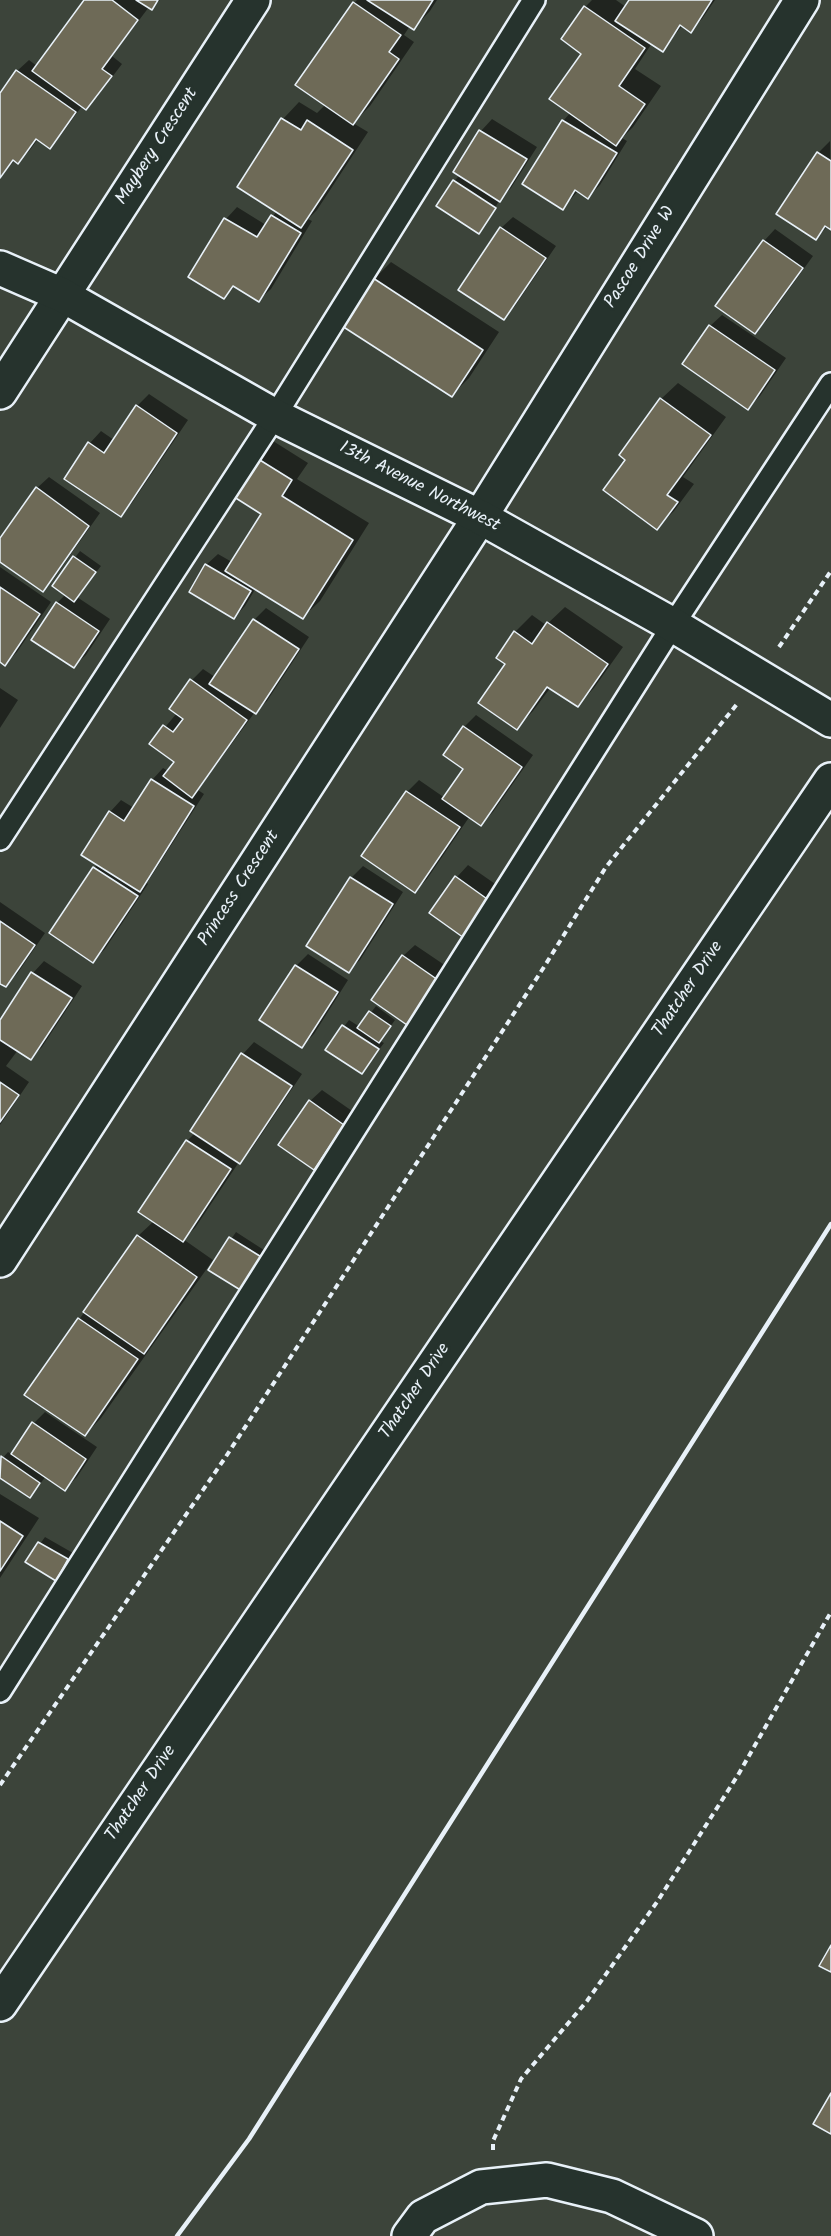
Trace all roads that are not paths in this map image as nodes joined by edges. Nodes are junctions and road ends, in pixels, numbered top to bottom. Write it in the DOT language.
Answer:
graph roads {
  1 [pos="253,0"];
  2 [pos="534,0"];
  3 [pos="802,0"];
  4 [pos="0,268"];
  5 [pos="62,295"];
  6 [pos="831,384"];
  7 [pos="0,392"];
  8 [pos="275,416"];
  9 [pos="480,517"];
  10 [pos="673,625"];
  11 [pos="831,720"];
  12 [pos="831,780"];
  13 [pos="0,839"];
  14 [pos="0,1260"];
  15 [pos="0,1691"];
  16 [pos="0,2004"];
  17 [pos="409,2236"];
  18 [pos="696,2236"];
  1 -- 5 [label="street, Maybery Crescent"];
  2 -- 8 [label="lane"];
  3 -- 9 [label="street, Pascoe Drive W"];
  4 -- 5 [label="street, 13th Avenue Northwest"];
  5 -- 7 [label="street"];
  5 -- 8 [label="street, 13th Avenue Northwest"];
  6 -- 10 [label="lane"];
  8 -- 9 [label="street, 13th Avenue Northwest"];
  8 -- 13 [label="lane"];
  9 -- 10 [label="street, 13th Avenue Northwest"];
  9 -- 14 [label="street, Princess Crescent"];
  10 -- 11 [label="street, 13th Avenue Northwest"];
  10 -- 15 [label="lane"];
  12 -- 16 [label="street, Thatcher Drive"];
  17 -- 18 [label="street"];
}
